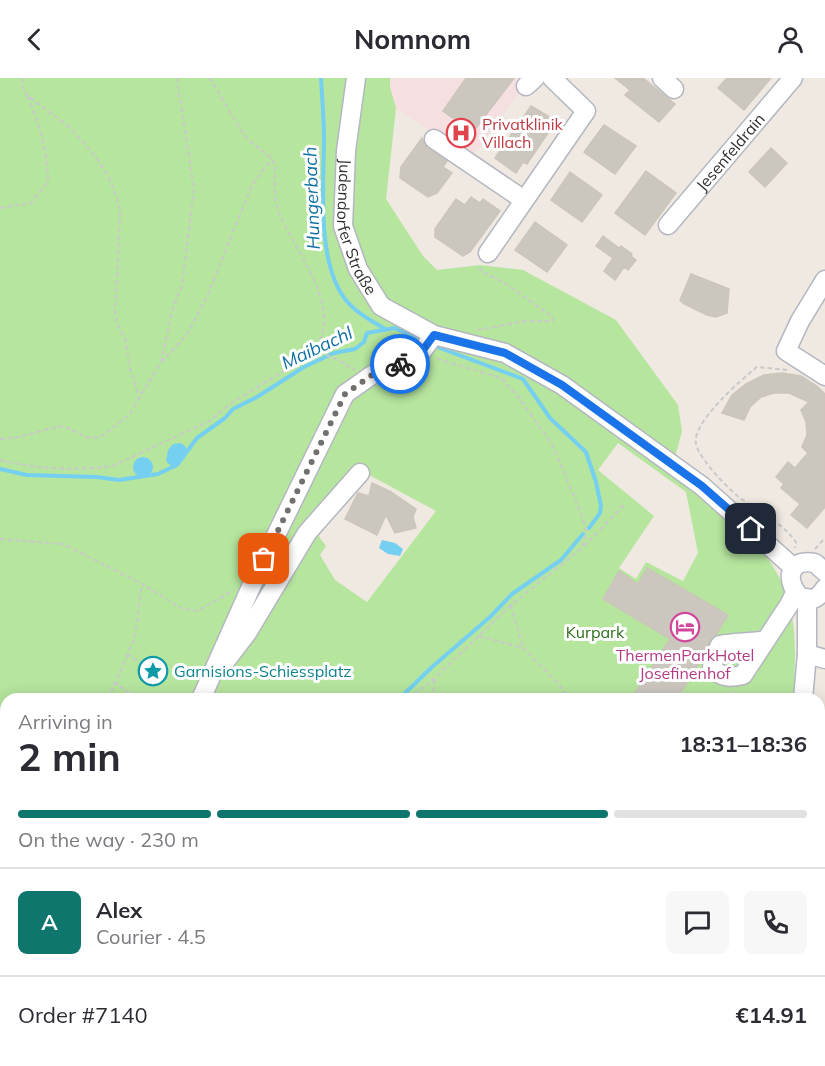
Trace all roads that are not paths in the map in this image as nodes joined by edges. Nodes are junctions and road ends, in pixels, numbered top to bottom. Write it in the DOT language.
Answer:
graph roads {
  1 [pos="356,78"];
  2 [pos="552,78"];
  3 [pos="793,78"];
  4 [pos="434,139"];
  5 [pos="524,200"];
  6 [pos="668,225"];
  7 [pos="488,253"];
  8 [pos="825,280"];
  9 [pos="427,344"];
  10 [pos="825,376"];
  11 [pos="360,473"];
  12 [pos="821,562"];
  13 [pos="794,568"];
  14 [pos="825,588"];
  15 [pos="798,598"];
  16 [pos="766,640"];
  17 [pos="807,654"];
  18 [pos="825,659"];
  19 [pos="203,693"];
  20 [pos="204,693"];
  21 [pos="803,693"];
  1 -- 9 [label="street, Judendorfer Straße"];
  2 -- 5 [label="street"];
  3 -- 6 [label="street, Jesenfeldrain"];
  4 -- 5 [label="street"];
  5 -- 7 [label="street"];
  8 -- 10 [label="street"];
  9 -- 13 [label="street, Judendorfer Straße"];
  9 -- 19 [label="street"];
  11 -- 20 [label="street"];
  12 -- 13 [label="street"];
  13 -- 15 [label="street"];
  14 -- 15 [label="street"];
  15 -- 16 [label="street"];
  15 -- 17 [label="street"];
  16 -- 16 [label="street"];
  17 -- 18 [label="street"];
  17 -- 21 [label="street"];
}
